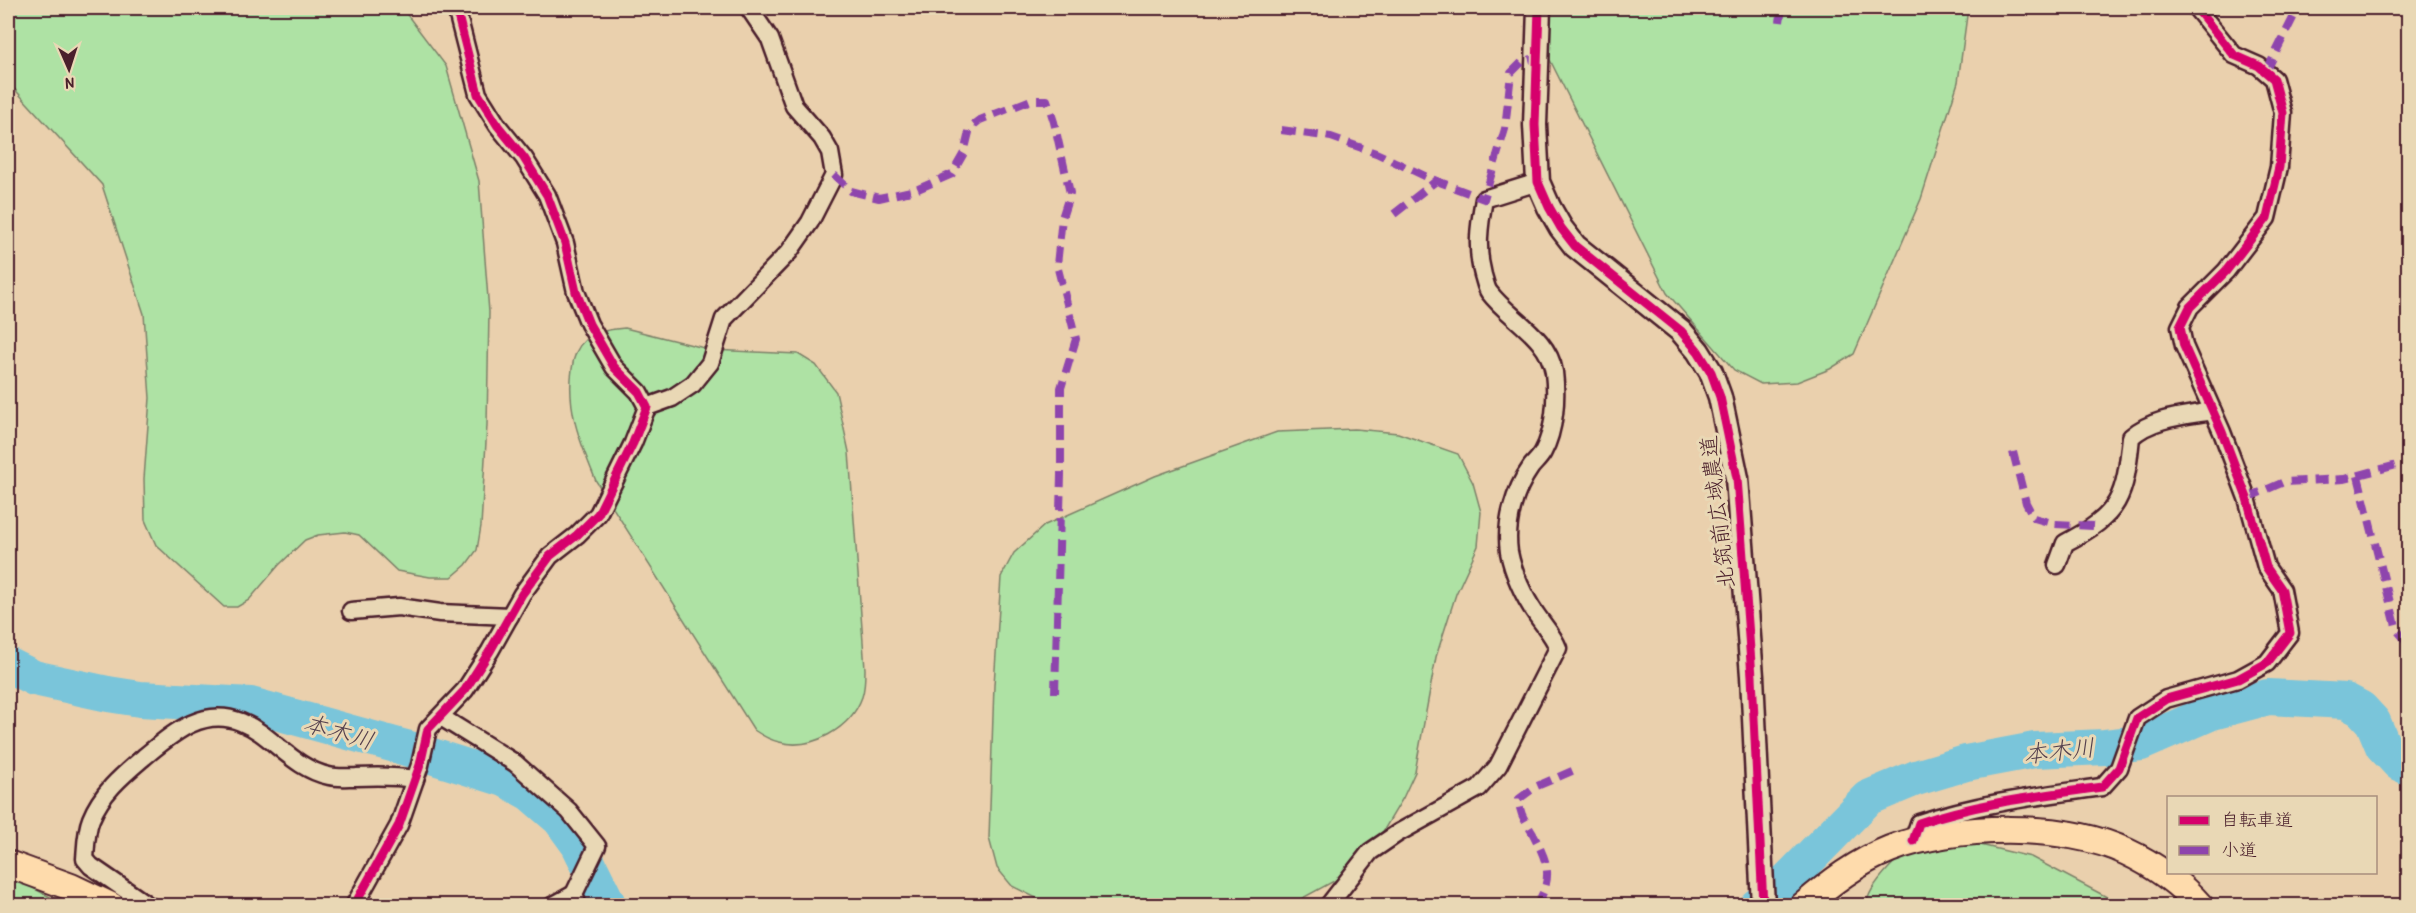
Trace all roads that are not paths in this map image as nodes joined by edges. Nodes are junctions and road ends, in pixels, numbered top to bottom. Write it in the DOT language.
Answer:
graph roads {
  1 [pos="456,8"];
  2 [pos="749,8"];
  3 [pos="1539,8"];
  4 [pos="2196,8"];
  5 [pos="1538,182"];
  6 [pos="647,407"];
  7 [pos="2212,411"];
  8 [pos="2057,565"];
  9 [pos="351,611"];
  10 [pos="510,616"];
  11 [pos="441,717"];
  12 [pos="415,779"];
  13 [pos="1913,840"];
  14 [pos="8,864"];
  15 [pos="576,900"];
  16 [pos="111,906"];
  17 [pos="149,906"];
  18 [pos="354,906"];
  19 [pos="552,906"];
  20 [pos="1328,906"];
  21 [pos="1763,906"];
  22 [pos="1803,906"];
  23 [pos="2200,906"];
  1 -- 6 [label="street"];
  2 -- 6 [label="street"];
  3 -- 5 [label="street, 北筑前広域農道"];
  4 -- 7 [label="street"];
  5 -- 20 [label="street"];
  5 -- 21 [label="street, 北筑前広域農道"];
  6 -- 10 [label="street"];
  7 -- 8 [label="street"];
  7 -- 13 [label="street"];
  9 -- 10 [label="street"];
  10 -- 11 [label="street"];
  11 -- 12 [label="street"];
  11 -- 15 [label="street"];
  12 -- 17 [label="street"];
  12 -- 18 [label="street"];
  13 -- 22 [label="main road"];
  13 -- 23 [label="main road"];
  14 -- 16 [label="main road"];
  15 -- 19 [label="street"];
}
